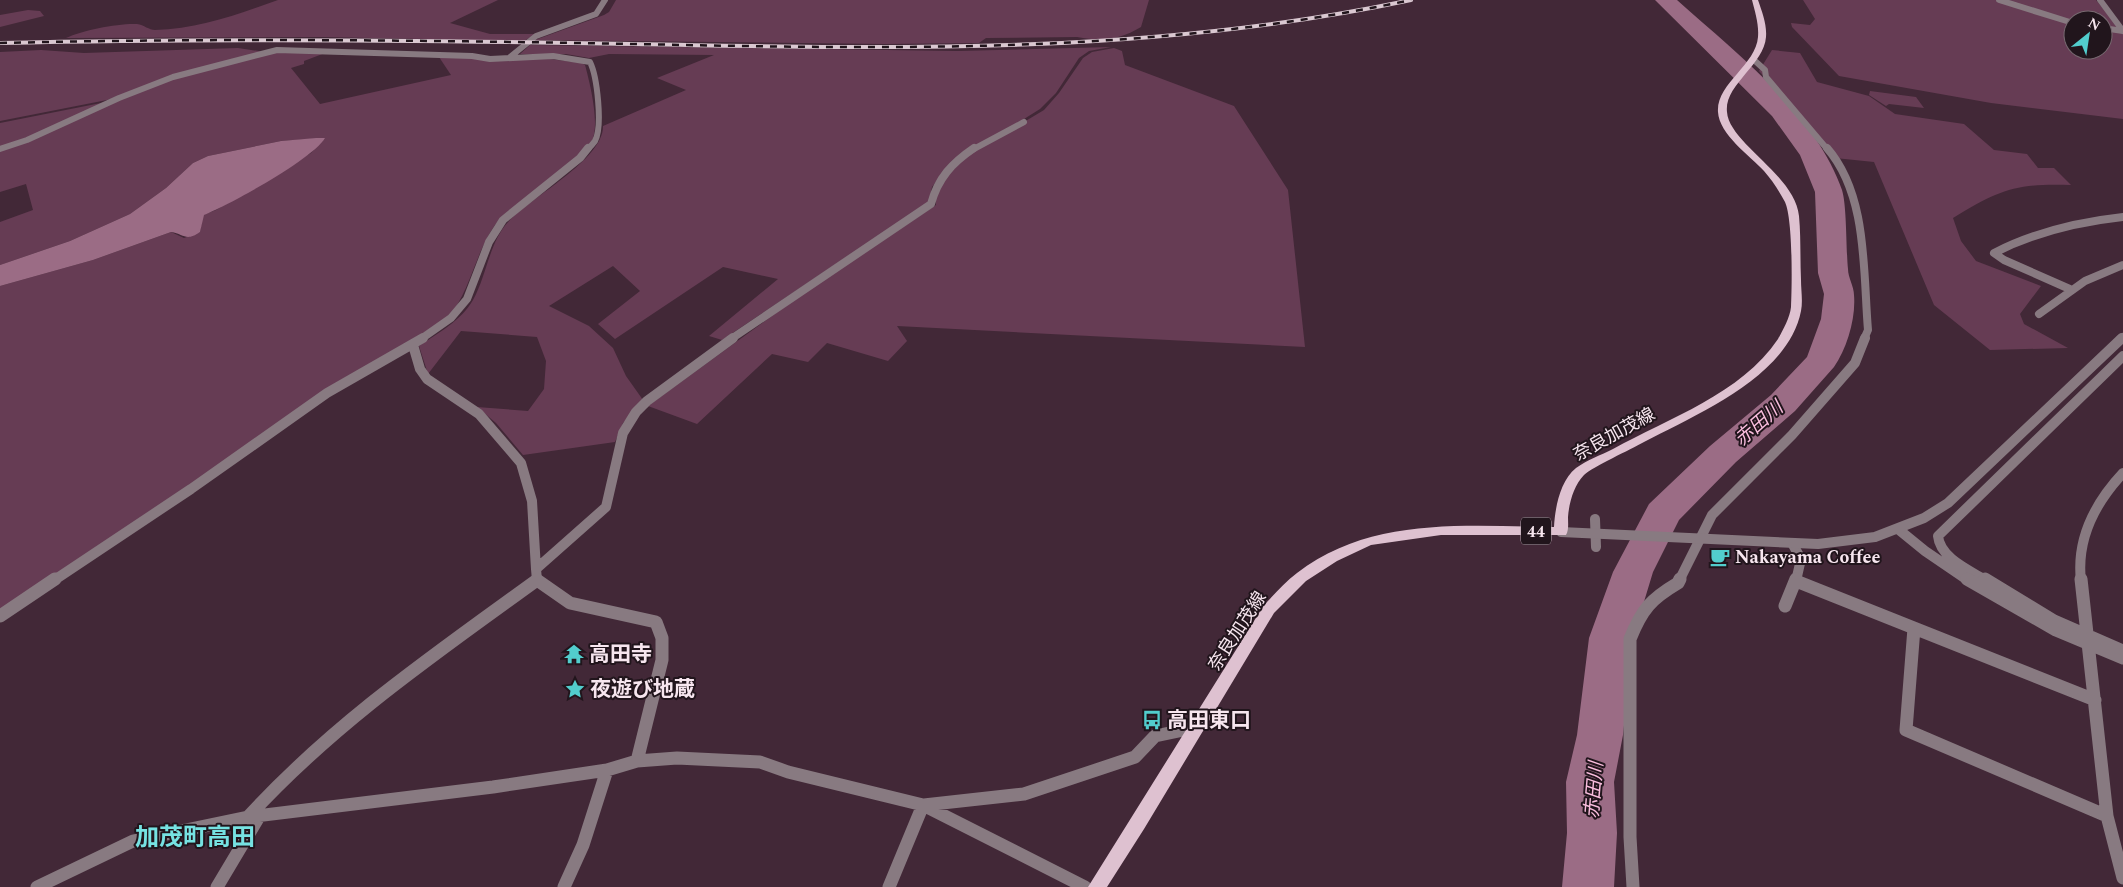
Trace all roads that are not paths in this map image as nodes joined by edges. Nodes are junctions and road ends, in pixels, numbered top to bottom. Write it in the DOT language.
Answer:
graph roads {
  1 [pos="605,0"];
  2 [pos="1755,0"];
  3 [pos="1999,0"];
  4 [pos="2100,0"];
  5 [pos="2063,20"];
  6 [pos="2123,31"];
  7 [pos="509,57"];
  8 [pos="1753,61"];
  9 [pos="1024,122"];
  10 [pos="0,150"];
  11 [pos="2123,217"];
  12 [pos="2123,265"];
  13 [pos="2072,290"];
  14 [pos="2039,314"];
  15 [pos="2123,337"];
  16 [pos="413,345"];
  17 [pos="2123,356"];
  18 [pos="2123,473"];
  19 [pos="1595,519"];
  20 [pos="1898,529"];
  21 [pos="1561,532"];
  22 [pos="1596,533"];
  23 [pos="1792,543"];
  24 [pos="1596,547"];
  25 [pos="536,575"];
  26 [pos="1796,581"];
  27 [pos="1785,606"];
  28 [pos="0,616"];
  29 [pos="1914,628"];
  30 [pos="2087,641"];
  31 [pos="2123,651"];
  32 [pos="2123,658"];
  33 [pos="2095,700"];
  34 [pos="1198,727"];
  35 [pos="637,761"];
  36 [pos="607,770"];
  37 [pos="923,805"];
  38 [pos="254,816"];
  39 [pos="2107,816"];
  40 [pos="2123,878"];
  41 [pos="37,887"];
  42 [pos="217,887"];
  43 [pos="564,887"];
  44 [pos="889,887"];
  45 [pos="1085,887"];
  46 [pos="1097,887"];
  47 [pos="1633,887"];
  1 -- 7 [label="street"];
  2 -- 8 [label="main road, 奈良加茂線 / 44"];
  3 -- 5 [label="street"];
  4 -- 6 [label="street"];
  7 -- 10 [label="street"];
  7 -- 16 [label="street"];
  8 -- 21 [label="main road, 奈良加茂線 / 44"];
  8 -- 47 [label="street"];
  9 -- 25 [label="street"];
  11 -- 13 [label="street"];
  12 -- 13 [label="street"];
  13 -- 14 [label="street"];
  15 -- 20 [label="street"];
  16 -- 25 [label="street"];
  16 -- 28 [label="street"];
  17 -- 30 [label="street"];
  18 -- 30 [label="street"];
  19 -- 22 [label="street"];
  20 -- 23 [label="street"];
  20 -- 30 [label="street"];
  21 -- 22 [label="street"];
  21 -- 34 [label="main road, 奈良加茂線 / 44"];
  22 -- 23 [label="street"];
  22 -- 24 [label="street"];
  23 -- 26 [label="street"];
  25 -- 35 [label="street"];
  25 -- 38 [label="street"];
  26 -- 27 [label="street"];
  26 -- 29 [label="street"];
  29 -- 33 [label="street"];
  29 -- 39 [label="street"];
  30 -- 31 [label="street"];
  30 -- 32 [label="street"];
  30 -- 33 [label="street"];
  33 -- 39 [label="street"];
  34 -- 37 [label="street"];
  34 -- 46 [label="main road, 奈良加茂線 / 44"];
  35 -- 36 [label="street"];
  35 -- 37 [label="street"];
  36 -- 38 [label="street"];
  36 -- 43 [label="street"];
  37 -- 44 [label="street"];
  37 -- 45 [label="street"];
  38 -- 41 [label="street"];
  38 -- 42 [label="street"];
  39 -- 40 [label="street"];
}
